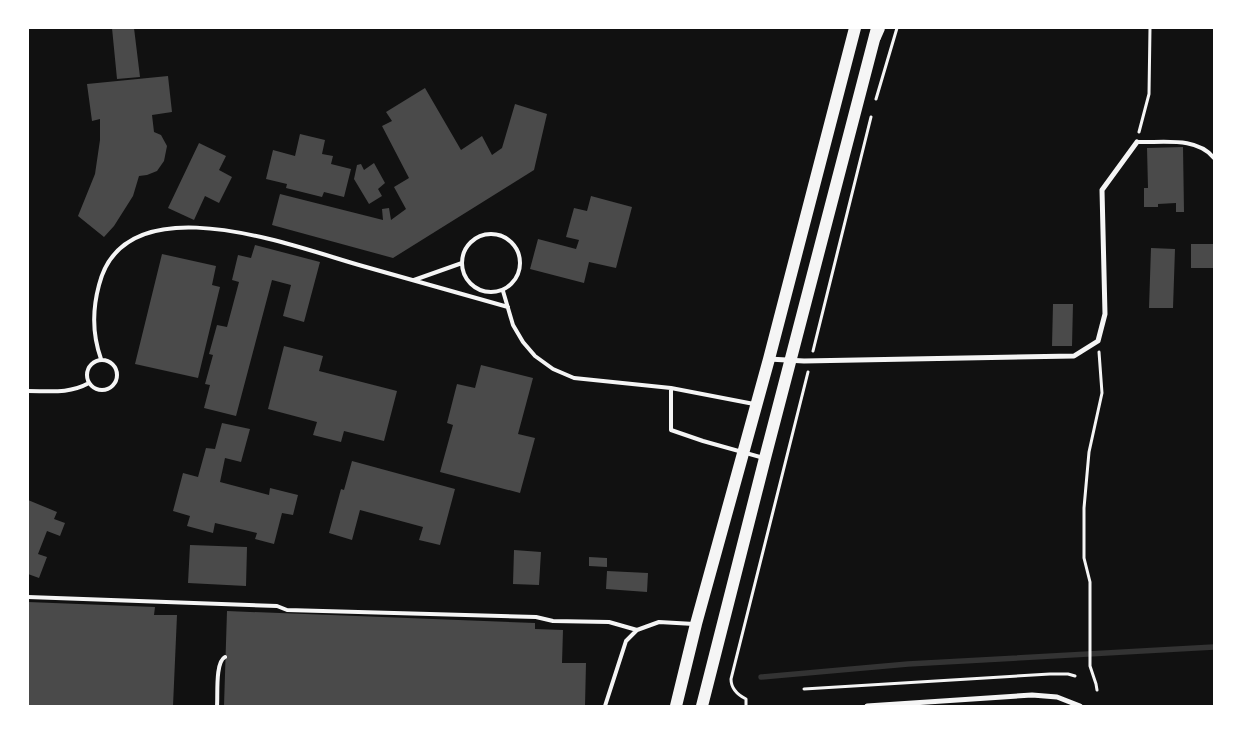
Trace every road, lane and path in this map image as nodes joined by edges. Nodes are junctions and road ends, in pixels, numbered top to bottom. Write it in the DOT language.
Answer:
graph roads {
  1 [pos="855,28"];
  2 [pos="898,28"];
  3 [pos="1150,28"];
  4 [pos="877,31"];
  5 [pos="875,101"];
  6 [pos="873,110"];
  7 [pos="1137,142"];
  8 [pos="1214,158"];
  9 [pos="462,263"];
  10 [pos="413,280"];
  11 [pos="502,291"];
  12 [pos="508,307"];
  13 [pos="817,335"];
  14 [pos="1098,341"];
  15 [pos="101,359"];
  16 [pos="769,359"];
  17 [pos="791,360"];
  18 [pos="806,379"];
  19 [pos="89,382"];
  20 [pos="671,388"];
  21 [pos="28,391"];
  22 [pos="756,404"];
  23 [pos="743,452"];
  24 [pos="765,458"];
  25 [pos="28,597"];
  26 [pos="696,624"];
  27 [pos="637,630"];
  28 [pos="225,657"];
  29 [pos="1075,676"];
  30 [pos="804,689"];
  31 [pos="1096,690"];
  32 [pos="217,706"];
  33 [pos="605,706"];
  34 [pos="676,706"];
  35 [pos="702,706"];
  36 [pos="746,706"];
  37 [pos="867,706"];
  38 [pos="1080,706"];
  1 -- 16 [label="main road"];
  2 -- 5 [label="path"];
  3 -- 7 [label="path"];
  4 -- 17 [label="main road"];
  6 -- 13 [label="path"];
  7 -- 8 [label="lane"];
  7 -- 14 [label="street"];
  9 -- 10 [label="lane"];
  9 -- 11 [label="lane"];
  9 -- 11 [label="lane"];
  10 -- 12 [label="lane"];
  10 -- 15 [label="lane"];
  11 -- 12 [label="lane"];
  12 -- 20 [label="lane"];
  14 -- 17 [label="street"];
  14 -- 31 [label="path"];
  15 -- 19 [label="lane"];
  15 -- 19 [label="lane"];
  16 -- 17 [label="street"];
  16 -- 22 [label="main road"];
  17 -- 24 [label="main road"];
  18 -- 36 [label="path"];
  19 -- 21 [label="lane"];
  20 -- 22 [label="lane"];
  20 -- 23 [label="lane"];
  22 -- 23 [label="main road"];
  23 -- 24 [label="lane"];
  23 -- 26 [label="main road"];
  24 -- 35 [label="main road"];
  25 -- 27 [label="lane"];
  26 -- 27 [label="lane"];
  26 -- 34 [label="main road"];
  27 -- 33 [label="lane"];
  28 -- 32 [label="lane"];
  29 -- 30 [label="path"];
  37 -- 38 [label="street"];
}
